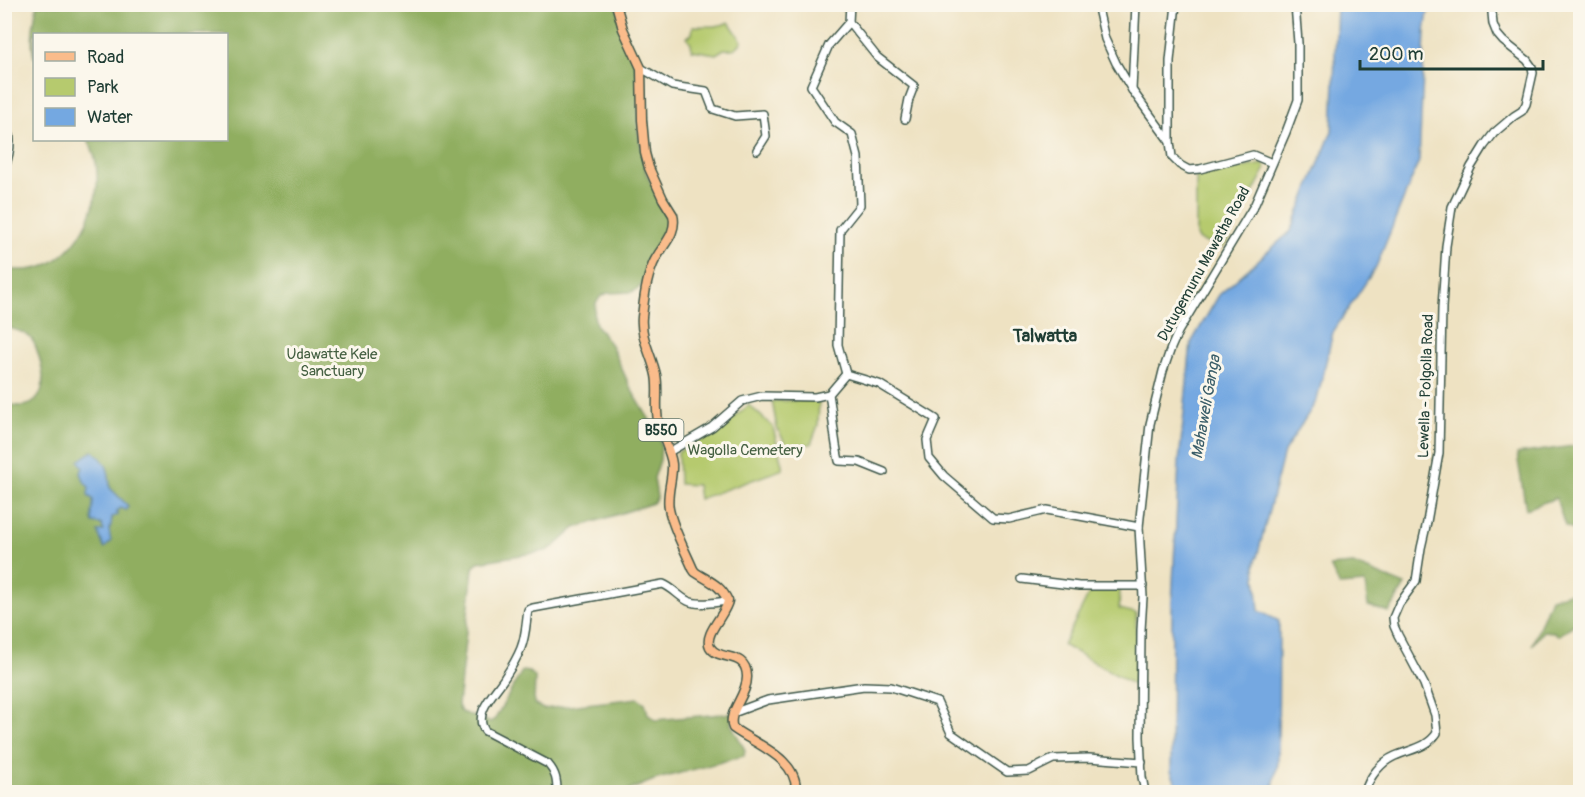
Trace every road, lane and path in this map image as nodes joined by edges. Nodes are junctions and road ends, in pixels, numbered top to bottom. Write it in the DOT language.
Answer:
graph roads {
  1 [pos="616,4"];
  2 [pos="850,4"];
  3 [pos="1097,4"];
  4 [pos="1136,4"];
  5 [pos="1176,4"];
  6 [pos="1295,4"];
  7 [pos="1492,4"];
  8 [pos="849,21"];
  9 [pos="641,68"];
  10 [pos="1132,90"];
  11 [pos="4,111"];
  12 [pos="905,119"];
  13 [pos="1170,142"];
  14 [pos="757,150"];
  15 [pos="1272,163"];
  16 [pos="4,170"];
  17 [pos="846,374"];
  18 [pos="829,394"];
  19 [pos="669,452"];
  20 [pos="884,472"];
  21 [pos="1139,526"];
  22 [pos="1022,579"];
  23 [pos="1143,586"];
  24 [pos="728,601"];
  25 [pos="733,713"];
  26 [pos="1142,762"];
  27 [pos="557,792"];
  28 [pos="796,792"];
  29 [pos="1145,792"];
  30 [pos="1365,792"];
  1 -- 9 [label="main road, B550"];
  2 -- 8 [label="street"];
  3 -- 10 [label="street"];
  4 -- 10 [label="street"];
  5 -- 13 [label="street"];
  6 -- 15 [label="street, Dutugemunu Mawatha Road"];
  7 -- 30 [label="street, Lewella - Polgolla Road"];
  8 -- 12 [label="street"];
  8 -- 17 [label="street"];
  9 -- 14 [label="street"];
  9 -- 19 [label="main road, B550"];
  10 -- 13 [label="street"];
  11 -- 16 [label="street"];
  13 -- 15 [label="street"];
  15 -- 21 [label="street, Dutugemunu Mawatha Road"];
  17 -- 18 [label="street"];
  17 -- 21 [label="street"];
  18 -- 19 [label="street"];
  18 -- 20 [label="street"];
  19 -- 24 [label="main road, B550"];
  21 -- 23 [label="street, Dutugemunu Mawatha Road"];
  22 -- 23 [label="street"];
  23 -- 26 [label="street, Dutugemunu Mawatha Road"];
  24 -- 25 [label="main road"];
  24 -- 27 [label="street"];
  25 -- 26 [label="street"];
  25 -- 28 [label="main road"];
  26 -- 29 [label="street, Dutugemunu Mawatha Road"];
}
